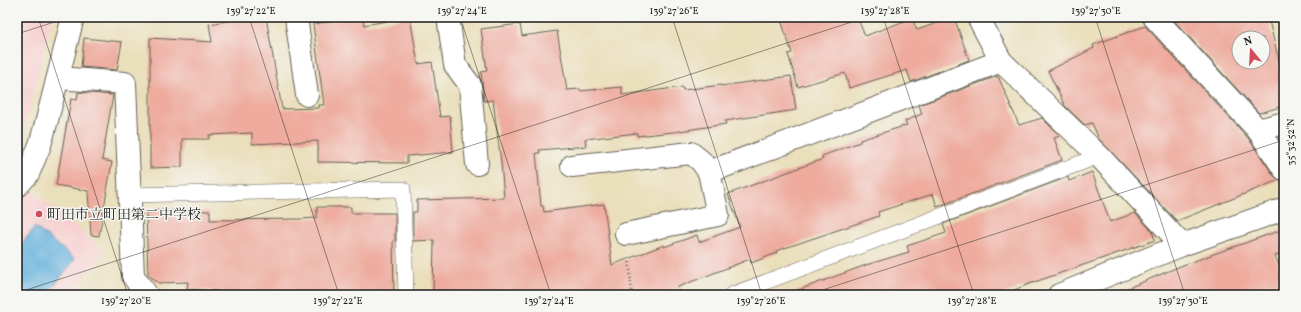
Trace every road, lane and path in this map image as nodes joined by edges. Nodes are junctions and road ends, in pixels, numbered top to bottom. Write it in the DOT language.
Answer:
graph roads {
  1 [pos="73,17"];
  2 [pos="296,17"];
  3 [pos="448,17"];
  4 [pos="978,17"];
  5 [pos="1154,17"];
  6 [pos="1001,60"];
  7 [pos="58,78"];
  8 [pos="307,95"];
  9 [pos="1284,123"];
  10 [pos="1258,130"];
  11 [pos="1099,156"];
  12 [pos="477,164"];
  13 [pos="572,166"];
  14 [pos="1284,169"];
  15 [pos="709,172"];
  16 [pos="17,186"];
  17 [pos="129,195"];
  18 [pos="1284,209"];
  19 [pos="626,234"];
  20 [pos="1182,245"];
  21 [pos="147,295"];
  22 [pos="406,295"];
  23 [pos="632,295"];
  24 [pos="731,295"];
  25 [pos="1059,295"];
  1 -- 7 [label="street"];
  2 -- 8 [label="street"];
  3 -- 12 [label="street"];
  4 -- 6 [label="street"];
  5 -- 10 [label="street"];
  6 -- 11 [label="street"];
  6 -- 15 [label="street"];
  7 -- 16 [label="street"];
  7 -- 17 [label="street"];
  9 -- 10 [label="street"];
  10 -- 14 [label="street"];
  11 -- 20 [label="street"];
  11 -- 24 [label="lane"];
  13 -- 15 [label="street"];
  15 -- 19 [label="street"];
  17 -- 21 [label="street"];
  17 -- 22 [label="lane"];
  18 -- 20 [label="street"];
  19 -- 23 [label="path"];
  20 -- 25 [label="street"];
}
